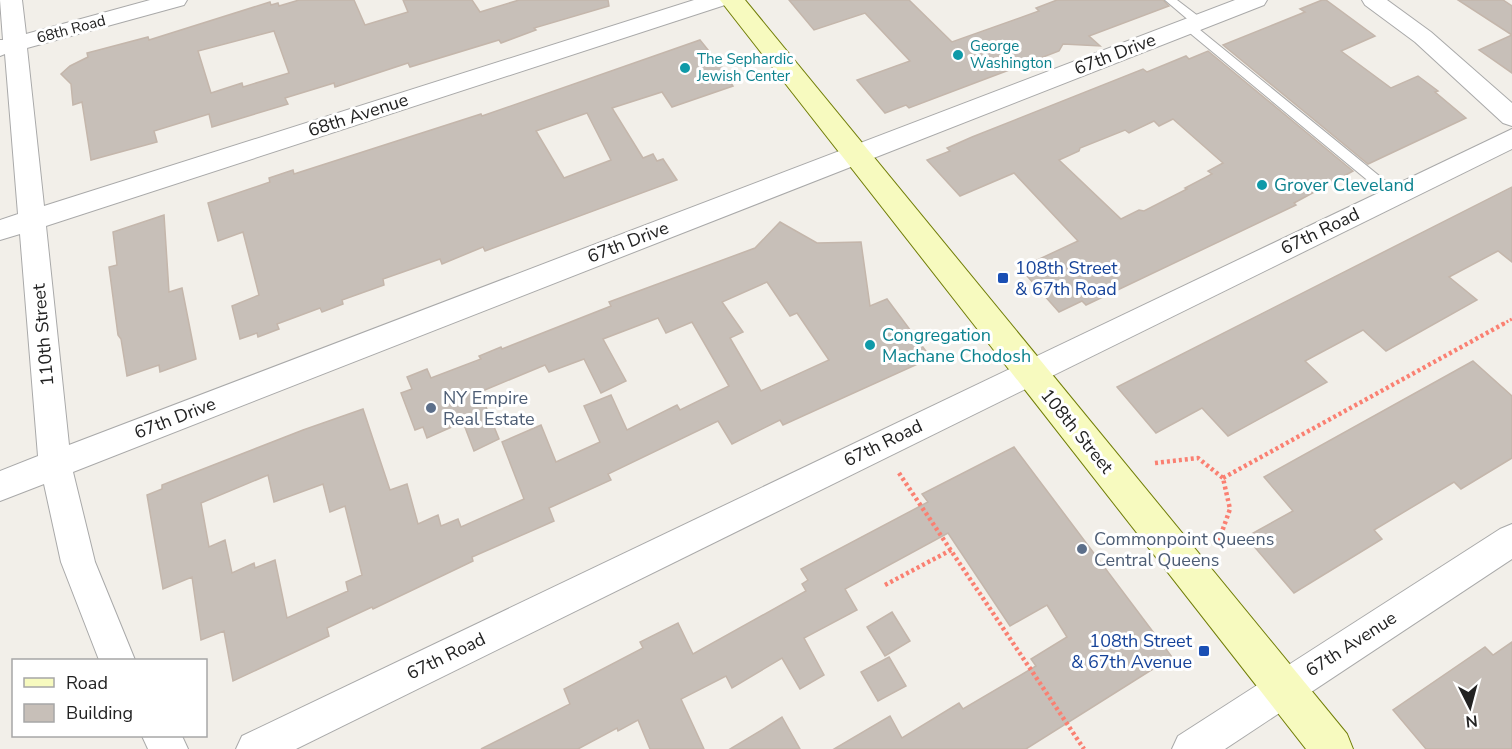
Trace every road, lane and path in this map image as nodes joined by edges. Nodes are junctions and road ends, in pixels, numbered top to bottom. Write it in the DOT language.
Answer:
graph roads {
  1 [pos="11,0"];
  2 [pos="176,0"];
  3 [pos="717,0"];
  4 [pos="732,0"];
  5 [pos="1170,0"];
  6 [pos="1256,0"];
  7 [pos="1373,0"];
  8 [pos="1193,24"];
  9 [pos="7,46"];
  10 [pos="1512,117"];
  11 [pos="1512,138"];
  12 [pos="856,154"];
  13 [pos="1394,195"];
  14 [pos="32,220"];
  15 [pos="0,230"];
  16 [pos="1512,319"];
  17 [pos="1030,372"];
  18 [pos="1155,463"];
  19 [pos="55,464"];
  20 [pos="899,472"];
  21 [pos="1223,478"];
  22 [pos="0,486"];
  23 [pos="1512,540"];
  24 [pos="1218,543"];
  25 [pos="951,550"];
  26 [pos="885,585"];
  27 [pos="117,659"];
  28 [pos="1283,688"];
  29 [pos="255,749"];
  30 [pos="1084,749"];
  31 [pos="1191,749"];
  32 [pos="1332,749"];
  1 -- 9 [label="street, 110th Street"];
  2 -- 9 [label="street, 68th Road"];
  3 -- 14 [label="street, 68th Avenue"];
  4 -- 12 [label="main road, 108th Street"];
  5 -- 8 [label="lane"];
  6 -- 8 [label="street, 67th Drive"];
  7 -- 10 [label="street"];
  8 -- 12 [label="street, 67th Drive"];
  8 -- 13 [label="lane"];
  9 -- 14 [label="street, 110th Street"];
  11 -- 13 [label="street, 67th Road"];
  12 -- 17 [label="main road, 108th Street"];
  12 -- 19 [label="street, 67th Drive"];
  13 -- 17 [label="street, 67th Road"];
  14 -- 15 [label="street, 68th Avenue"];
  14 -- 19 [label="street, 110th Street"];
  16 -- 21 [label="path"];
  17 -- 28 [label="main road, 108th Street"];
  17 -- 29 [label="street, 67th Road"];
  18 -- 21 [label="path"];
  19 -- 22 [label="street, 67th Drive"];
  19 -- 27 [label="street, 110th Street"];
  20 -- 25 [label="path"];
  21 -- 24 [label="path"];
  23 -- 28 [label="street, 67th Avenue"];
  25 -- 26 [label="path"];
  25 -- 30 [label="path"];
  28 -- 31 [label="street, 67th Avenue"];
  28 -- 32 [label="main road, 108th Street"];
}
